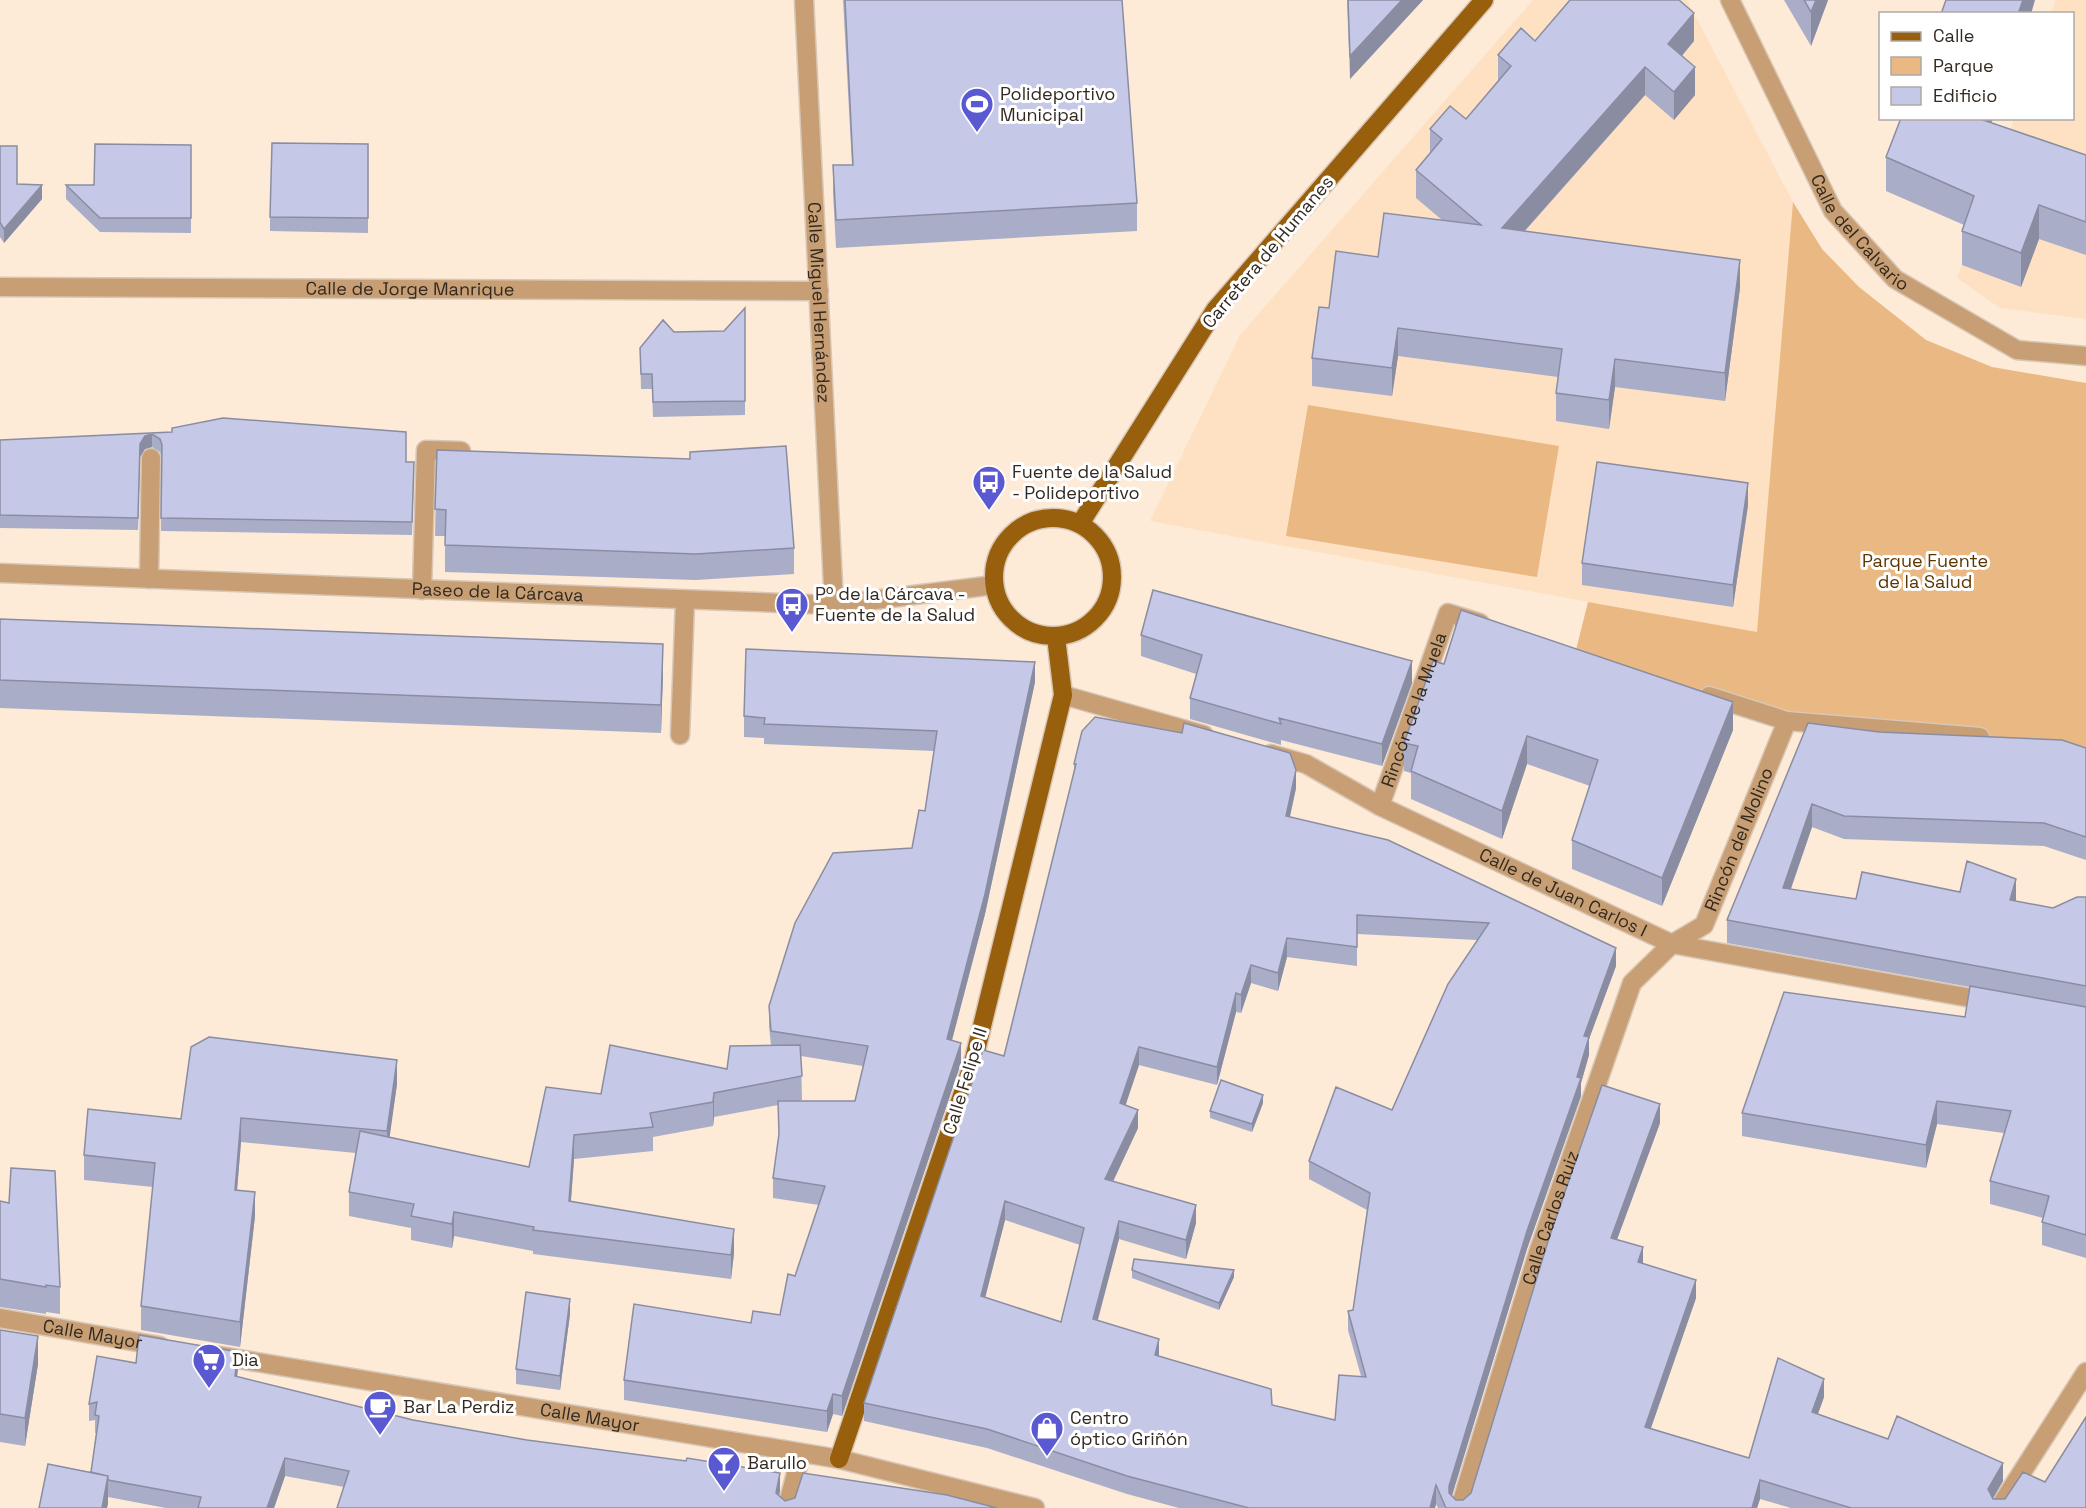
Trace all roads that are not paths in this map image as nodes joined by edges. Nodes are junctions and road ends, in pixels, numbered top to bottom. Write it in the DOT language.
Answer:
graph roads {
  1 [pos="804,0"];
  2 [pos="1484,0"];
  3 [pos="1730,0"];
  4 [pos="0,287"];
  5 [pos="819,291"];
  6 [pos="2086,356"];
  7 [pos="485,452"];
  8 [pos="151,458"];
  9 [pos="1080,524"];
  10 [pos="0,573"];
  11 [pos="149,579"];
  12 [pos="994,585"];
  13 [pos="422,590"];
  14 [pos="685,600"];
  15 [pos="834,605"];
  16 [pos="1501,630"];
  17 [pos="1056,637"];
  18 [pos="1687,689"];
  19 [pos="1063,695"];
  20 [pos="1787,721"];
  21 [pos="680,735"];
  22 [pos="1218,739"];
  23 [pos="1995,739"];
  24 [pos="1251,748"];
  25 [pos="1380,806"];
  26 [pos="1672,944"];
  27 [pos="2006,1004"];
  28 [pos="0,1318"];
  29 [pos="2086,1372"];
  30 [pos="801,1454"];
  31 [pos="839,1459"];
  32 [pos="787,1508"];
  33 [pos="1035,1508"];
  34 [pos="1460,1508"];
  35 [pos="2000,1508"];
  1 -- 5 [label="street, Calle Miguel Hernández"];
  2 -- 9 [label="main road, Carretera de Humanes"];
  3 -- 6 [label="street, Calle del Calvario"];
  4 -- 5 [label="street, Calle de Jorge Manrique"];
  5 -- 15 [label="street, Calle Miguel Hernández"];
  7 -- 13 [label="street"];
  8 -- 11 [label="street"];
  9 -- 12 [label="main road"];
  9 -- 17 [label="main road"];
  10 -- 11 [label="street, Paseo de la Cárcava"];
  11 -- 13 [label="street, Paseo de la Cárcava"];
  12 -- 15 [label="street, Paseo de la Cárcava"];
  12 -- 17 [label="main road"];
  13 -- 14 [label="street, Paseo de la Cárcava"];
  14 -- 15 [label="street, Paseo de la Cárcava"];
  14 -- 21 [label="street"];
  16 -- 25 [label="street, Rincón de la Muela"];
  17 -- 19 [label="main road"];
  18 -- 20 [label="street"];
  19 -- 22 [label="street"];
  19 -- 31 [label="main road, Calle Felipe II"];
  20 -- 23 [label="street"];
  20 -- 26 [label="street, Rincón del Molino"];
  24 -- 25 [label="street, Calle de Juan Carlos I"];
  25 -- 26 [label="street, Calle de Juan Carlos I"];
  26 -- 27 [label="street, Calle de Juan Carlos I"];
  26 -- 34 [label="street, Calle Carlos Ruiz"];
  28 -- 30 [label="street, Calle Mayor"];
  29 -- 35 [label="street"];
  30 -- 31 [label="street, Calle Mayor"];
  30 -- 32 [label="street"];
  31 -- 33 [label="street, Calle Mayor"];
}
